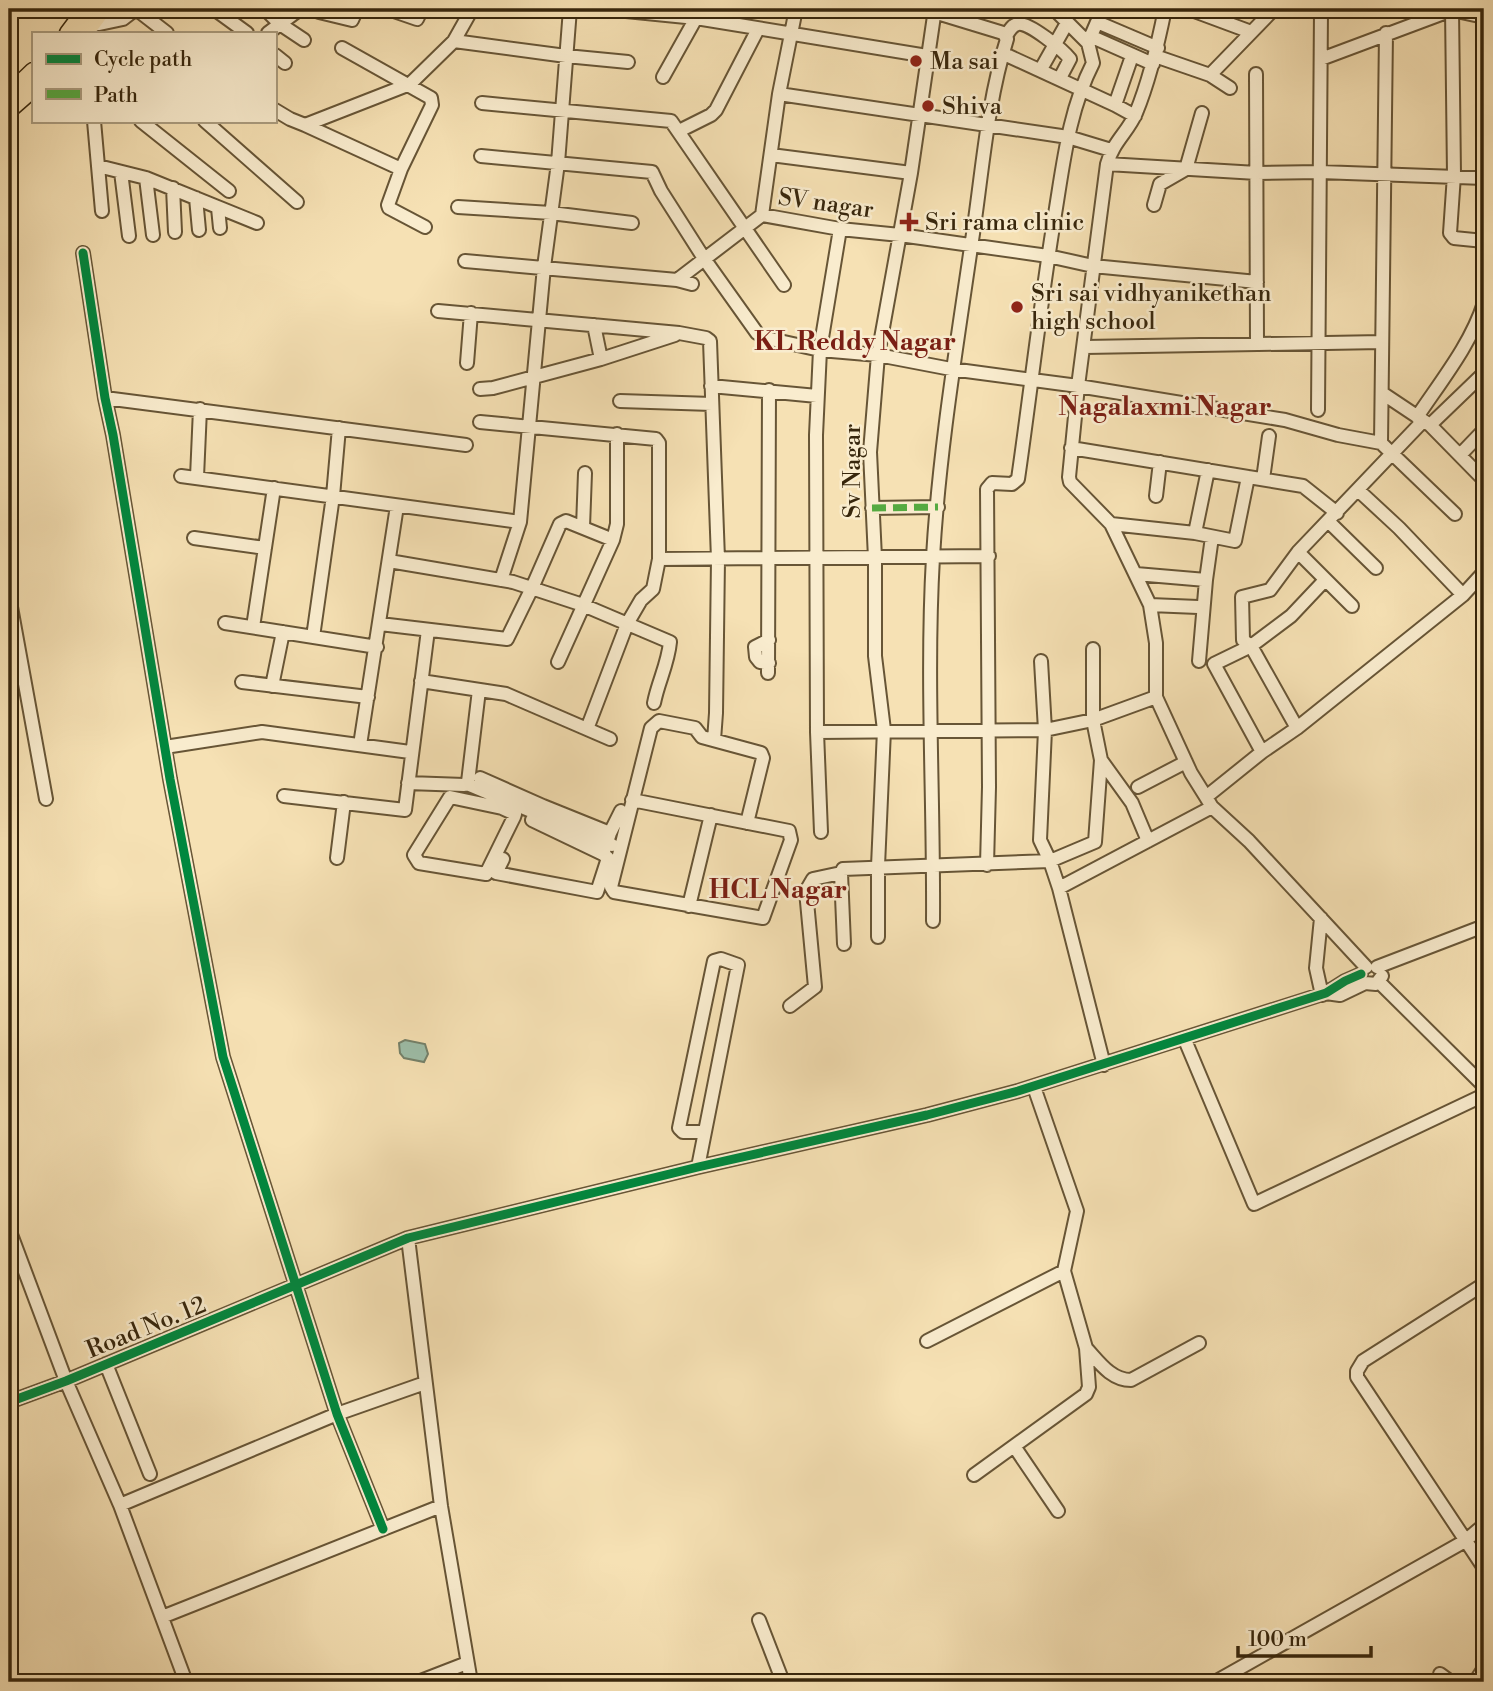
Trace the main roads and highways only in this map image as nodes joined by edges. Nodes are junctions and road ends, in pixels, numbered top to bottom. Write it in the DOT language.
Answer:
graph roads {
  1 [pos="103,9"];
  2 [pos="83,18"];
  3 [pos="69,32"];
  4 [pos="32,72"];
  5 [pos="32,90"];
  6 [pos="9,94"];
  7 [pos="9,110"];
  1 -- 2 [label="main road"];
  2 -- 3 [label="main road"];
  4 -- 6 [label="main road"];
  5 -- 7 [label="main road"];
}
